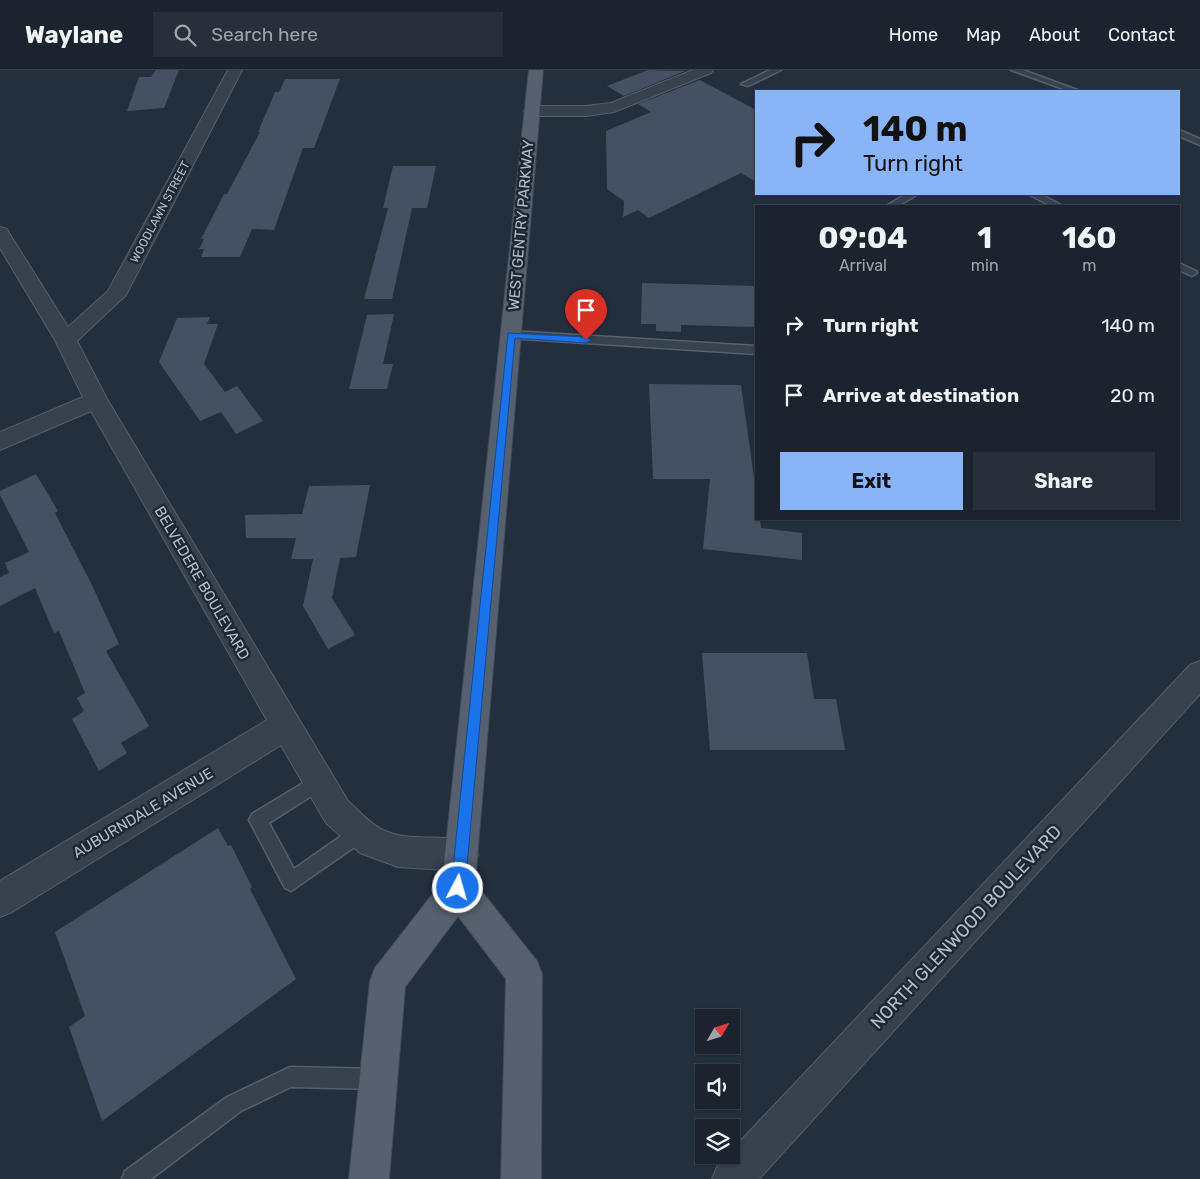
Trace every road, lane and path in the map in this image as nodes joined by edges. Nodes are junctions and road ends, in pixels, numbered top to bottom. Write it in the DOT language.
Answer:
graph roads {
  1 [pos="235,70"];
  2 [pos="536,70"];
  3 [pos="706,70"];
  4 [pos="777,70"];
  5 [pos="1015,70"];
  6 [pos="744,84"];
  7 [pos="1073,90"];
  8 [pos="532,111"];
  9 [pos="1180,133"];
  10 [pos="1200,142"];
  11 [pos="911,195"];
  12 [pos="1035,195"];
  13 [pos="893,205"];
  14 [pos="1056,205"];
  15 [pos="0,233"];
  16 [pos="1180,267"];
  17 [pos="1192,273"];
  18 [pos="511,335"];
  19 [pos="66,340"];
  20 [pos="755,350"];
  21 [pos="96,400"];
  22 [pos="0,441"];
  23 [pos="1200,674"];
  24 [pos="285,726"];
  25 [pos="318,782"];
  26 [pos="360,833"];
  27 [pos="460,872"];
  28 [pos="0,900"];
  29 [pos="378,1079"];
  30 [pos="133,1179"];
  31 [pos="369,1179"];
  32 [pos="521,1179"];
  33 [pos="732,1179"];
  1 -- 19 [label="street, WOODLAWN STREET"];
  2 -- 8 [label="main road, WEST GENTRY PARKWAY"];
  3 -- 8 [label="street"];
  4 -- 6 [label="lane"];
  5 -- 7 [label="lane"];
  8 -- 18 [label="main road, WEST GENTRY PARKWAY"];
  9 -- 10 [label="lane"];
  11 -- 13 [label="lane"];
  12 -- 14 [label="lane"];
  15 -- 19 [label="street, BELVEDERE BOULEVARD"];
  16 -- 17 [label="lane"];
  18 -- 20 [label="lane"];
  18 -- 27 [label="main road, WEST GENTRY PARKWAY"];
  19 -- 21 [label="street, BELVEDERE BOULEVARD"];
  21 -- 22 [label="street"];
  21 -- 24 [label="street, BELVEDERE BOULEVARD"];
  23 -- 33 [label="street, NORTH GLENWOOD BOULEVARD"];
  24 -- 25 [label="street, BELVEDERE BOULEVARD"];
  24 -- 28 [label="street, AUBURNDALE AVENUE"];
  25 -- 26 [label="street, BELVEDERE BOULEVARD"];
  25 -- 26 [label="lane"];
  26 -- 27 [label="street, BELVEDERE BOULEVARD"];
  27 -- 29 [label="main road"];
  27 -- 32 [label="main road"];
  29 -- 30 [label="lane"];
  29 -- 31 [label="main road"];
}
